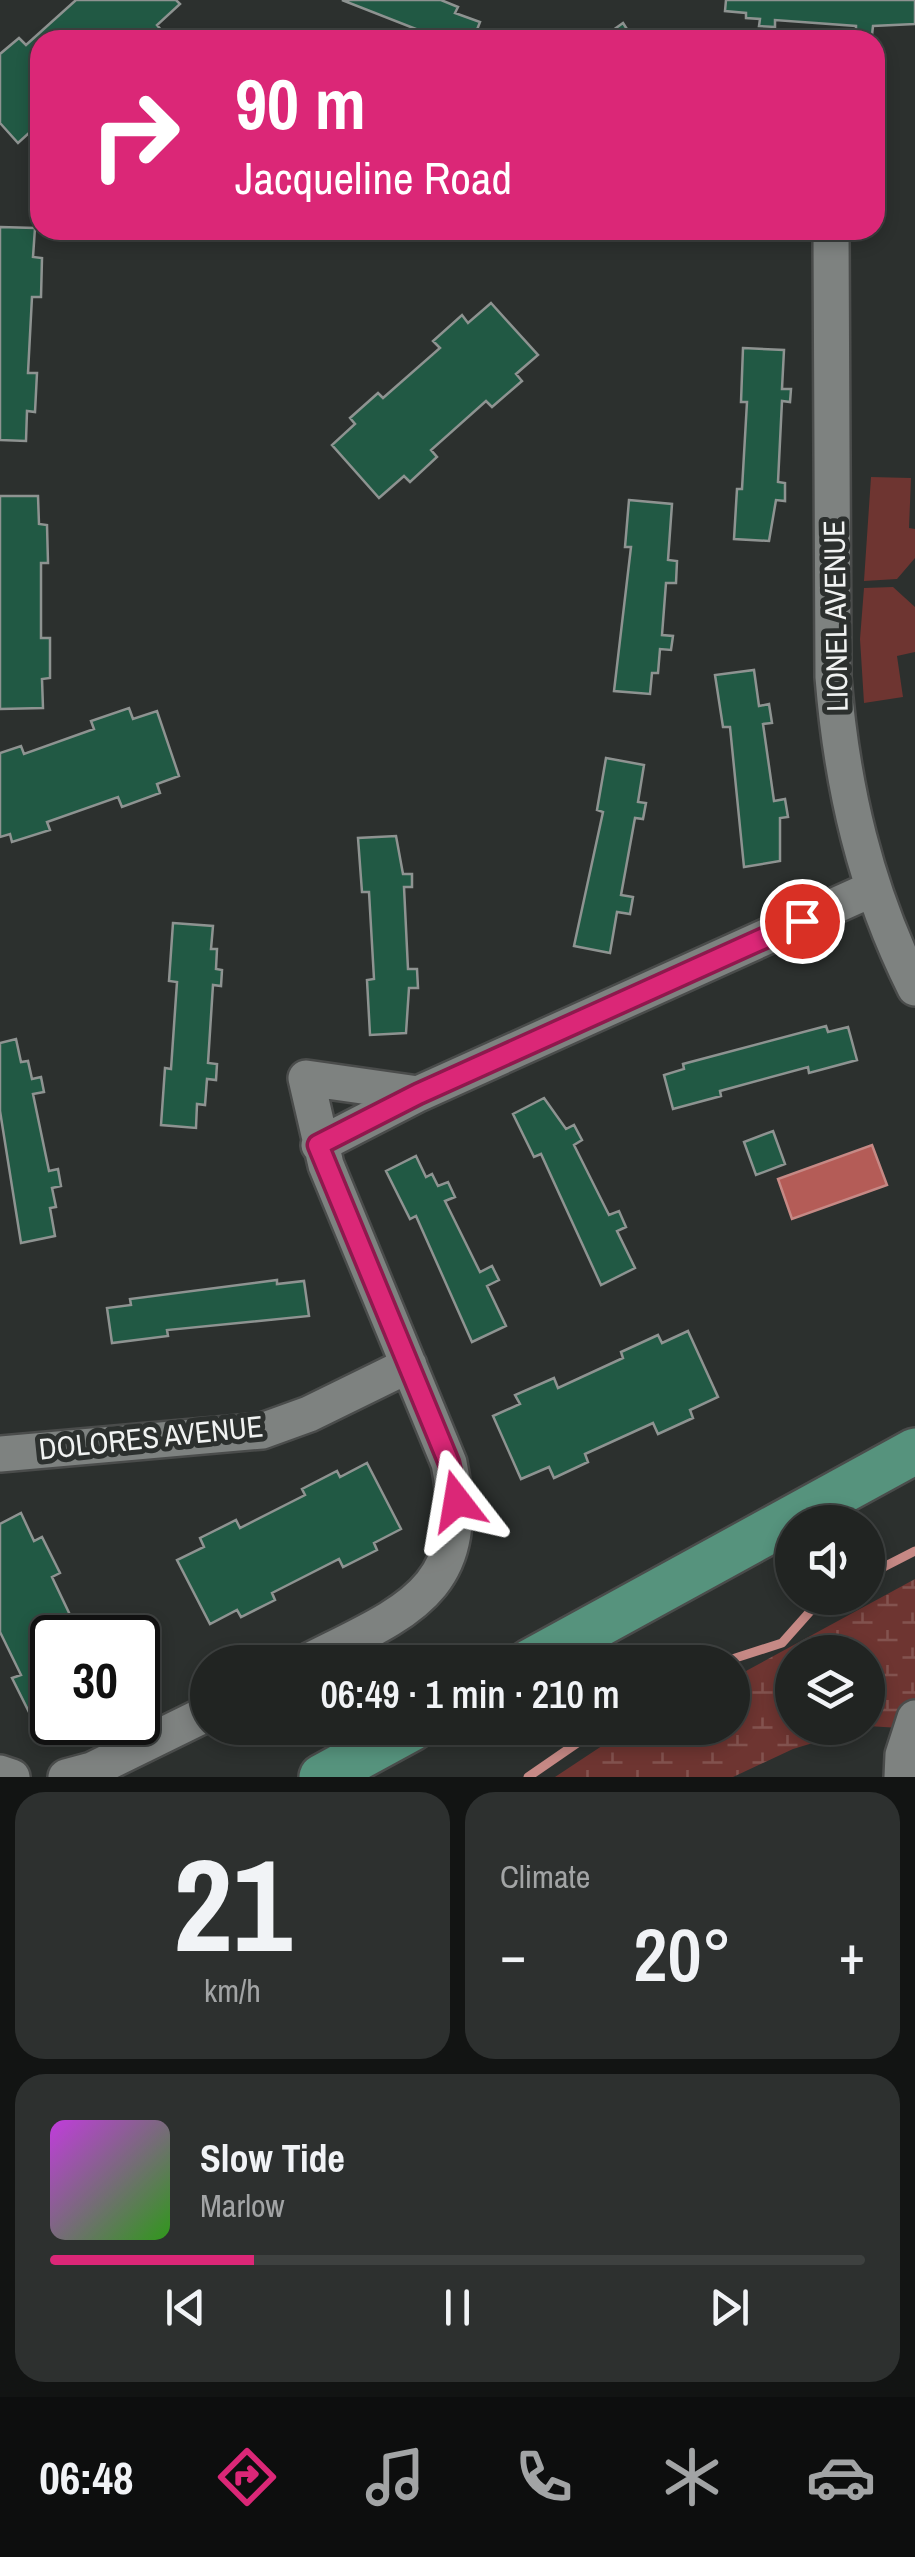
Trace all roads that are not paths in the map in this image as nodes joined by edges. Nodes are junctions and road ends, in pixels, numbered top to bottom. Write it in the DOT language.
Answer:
graph roads {
  1 [pos="831,240"];
  2 [pos="872,890"];
  3 [pos="915,988"];
  4 [pos="418,1094"];
  5 [pos="318,1145"];
  6 [pos="409,1364"];
  7 [pos="915,1451"];
  8 [pos="0,1454"];
  9 [pos="339,1645"];
  10 [pos="561,1645"];
  11 [pos="915,1718"];
  12 [pos="190,1722"];
  13 [pos="381,1745"];
  14 [pos="0,1773"];
  15 [pos="12,1777"];
  16 [pos="66,1777"];
  17 [pos="322,1777"];
  18 [pos="902,1777"];
  1 -- 2 [label="street, LIONEL AVENUE"];
  2 -- 3 [label="street, LIONEL AVENUE"];
  2 -- 4 [label="street"];
  4 -- 5 [label="street"];
  4 -- 5 [label="street"];
  5 -- 6 [label="street"];
  6 -- 8 [label="street, DOLORES AVENUE"];
  6 -- 9 [label="street"];
  7 -- 10 [label="main road"];
  11 -- 18 [label="street"];
  12 -- 16 [label="street"];
  13 -- 17 [label="main road"];
  14 -- 15 [label="street"];
}
